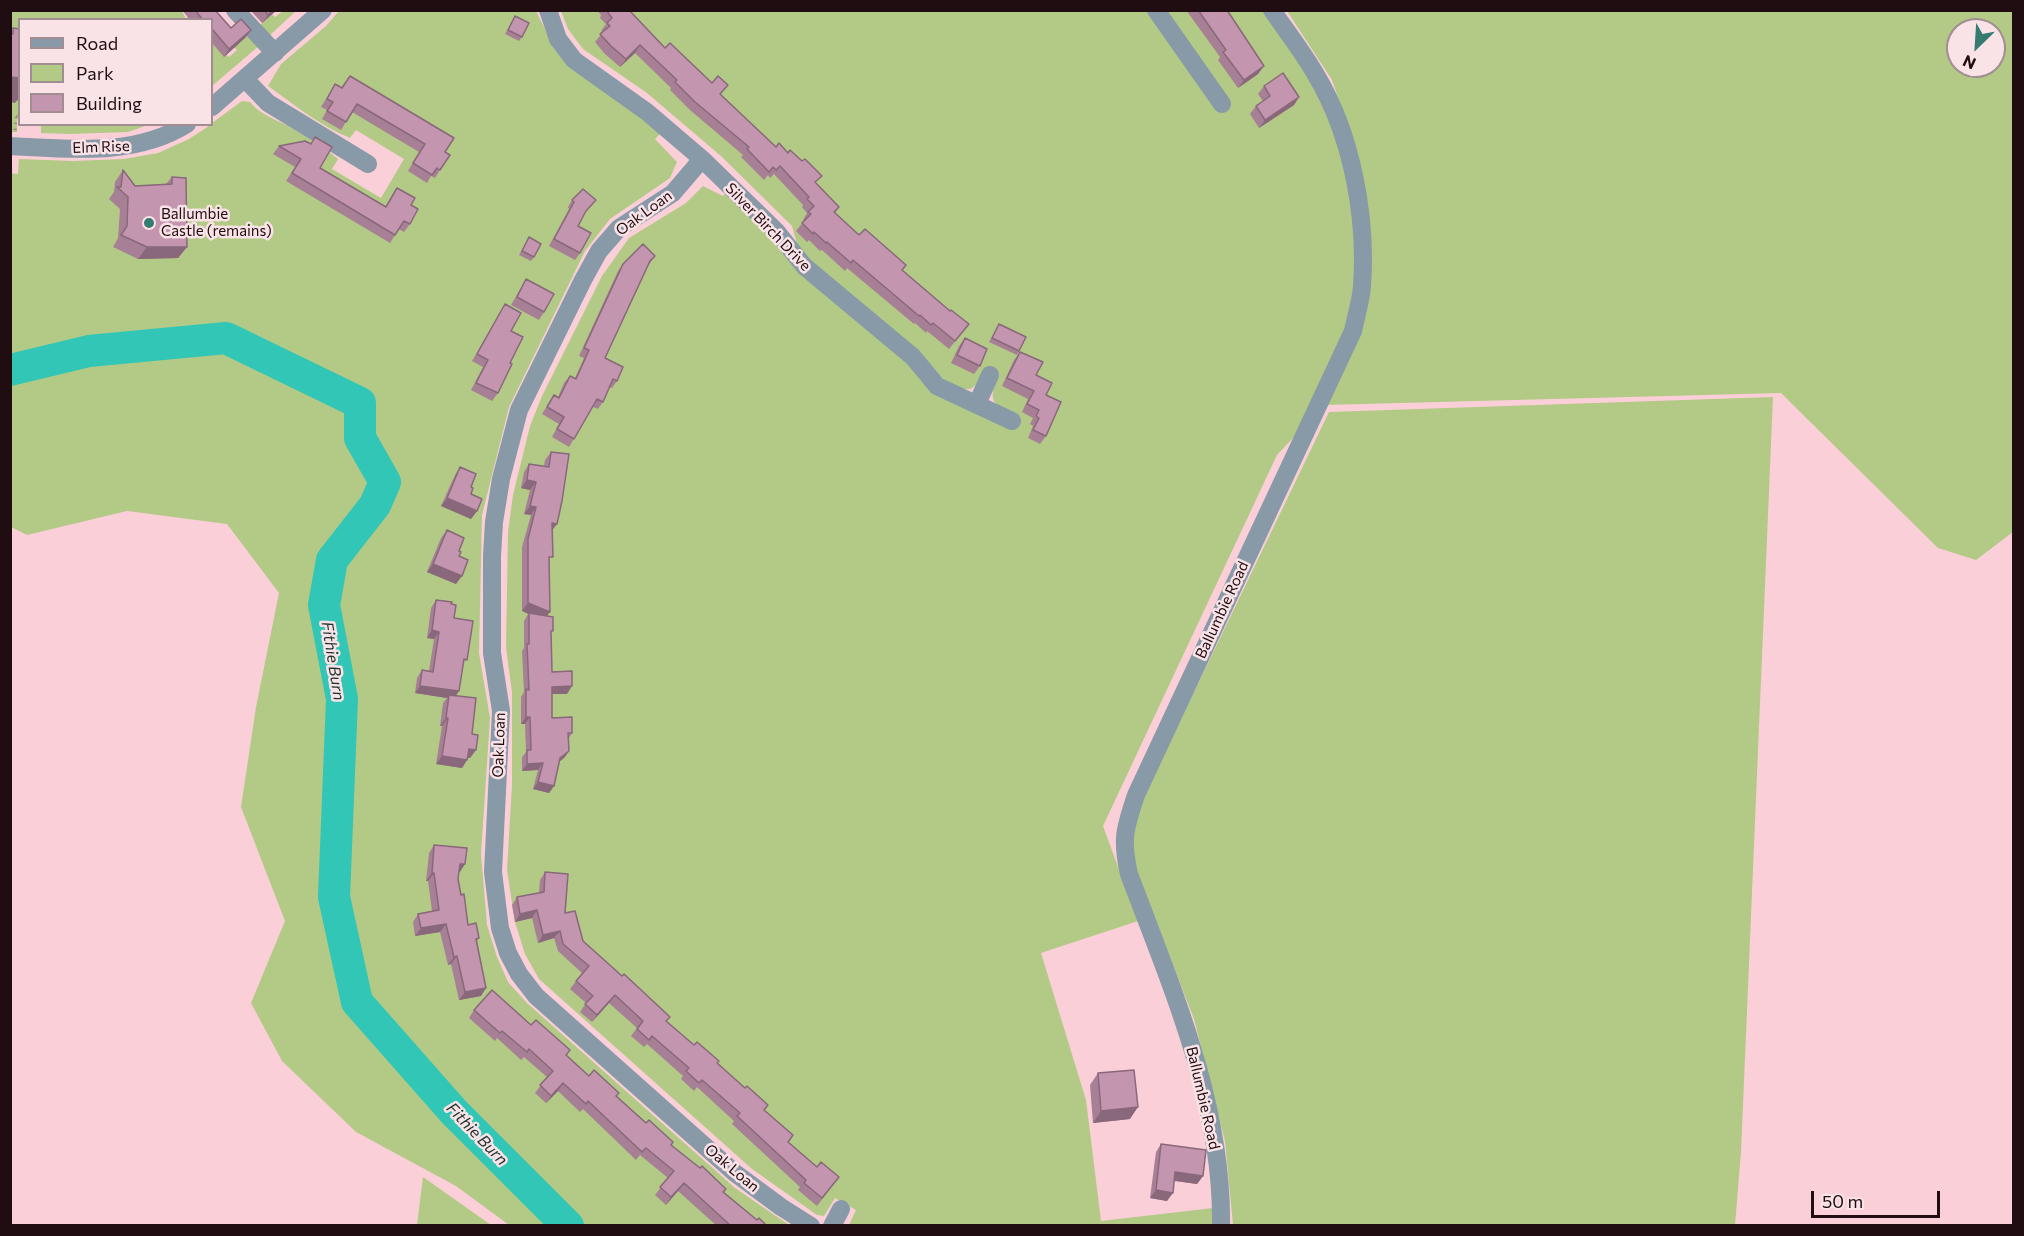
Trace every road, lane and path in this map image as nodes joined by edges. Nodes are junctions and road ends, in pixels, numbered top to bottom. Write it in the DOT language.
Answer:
graph roads {
  1 [pos="235,10"];
  2 [pos="323,10"];
  3 [pos="548,10"];
  4 [pos="1156,10"];
  5 [pos="1272,10"];
  6 [pos="274,54"];
  7 [pos="245,79"];
  8 [pos="1222,104"];
  9 [pos="213,106"];
  10 [pos="184,126"];
  11 [pos="10,146"];
  12 [pos="702,159"];
  13 [pos="368,164"];
  14 [pos="990,375"];
  15 [pos="977,405"];
  16 [pos="1012,421"];
  17 [pos="841,1209"];
  18 [pos="811,1226"];
  19 [pos="832,1226"];
  20 [pos="1221,1226"];
  1 -- 6 [label="street"];
  2 -- 6 [label="street"];
  3 -- 12 [label="street, Silver Birch Drive"];
  4 -- 8 [label="street"];
  5 -- 20 [label="street, Ballumbie Road"];
  6 -- 7 [label="street"];
  7 -- 9 [label="street"];
  7 -- 13 [label="street"];
  10 -- 11 [label="street, Elm Rise"];
  12 -- 15 [label="street, Silver Birch Drive"];
  12 -- 18 [label="street, Oak Loan"];
  14 -- 15 [label="street"];
  15 -- 16 [label="street, Silver Birch Drive"];
  17 -- 19 [label="street"];
}
